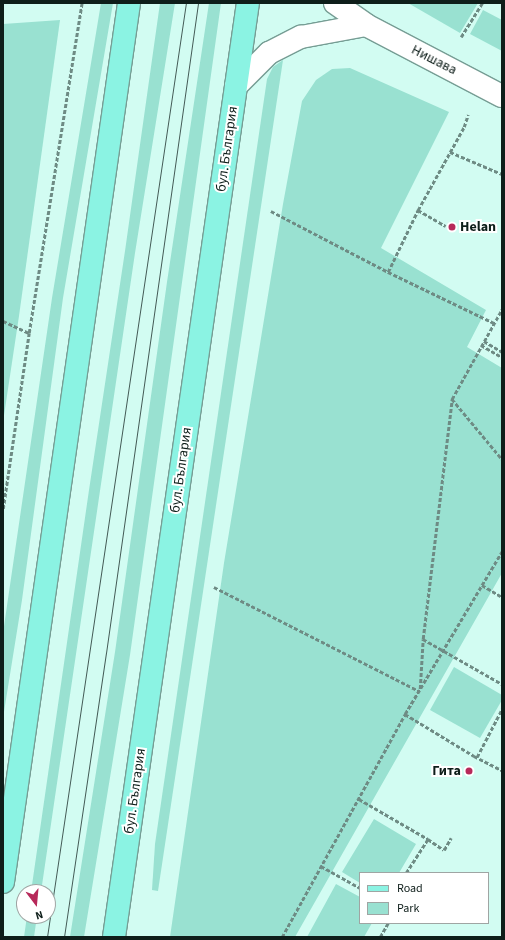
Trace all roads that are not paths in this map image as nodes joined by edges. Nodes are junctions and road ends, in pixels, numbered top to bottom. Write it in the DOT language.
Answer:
graph roads {
  1 [pos="129,3"];
  2 [pos="248,3"];
  3 [pos="335,3"];
  4 [pos="366,25"];
  5 [pos="236,86"];
  6 [pos="502,96"];
  7 [pos="3,882"];
  8 [pos="114,937"];
  1 -- 7 [label="main road"];
  2 -- 5 [label="main road, бул. България"];
  3 -- 4 [label="street, Нишава"];
  4 -- 5 [label="street"];
  4 -- 6 [label="street, Нишава"];
  5 -- 8 [label="main road, бул. България"];
}
